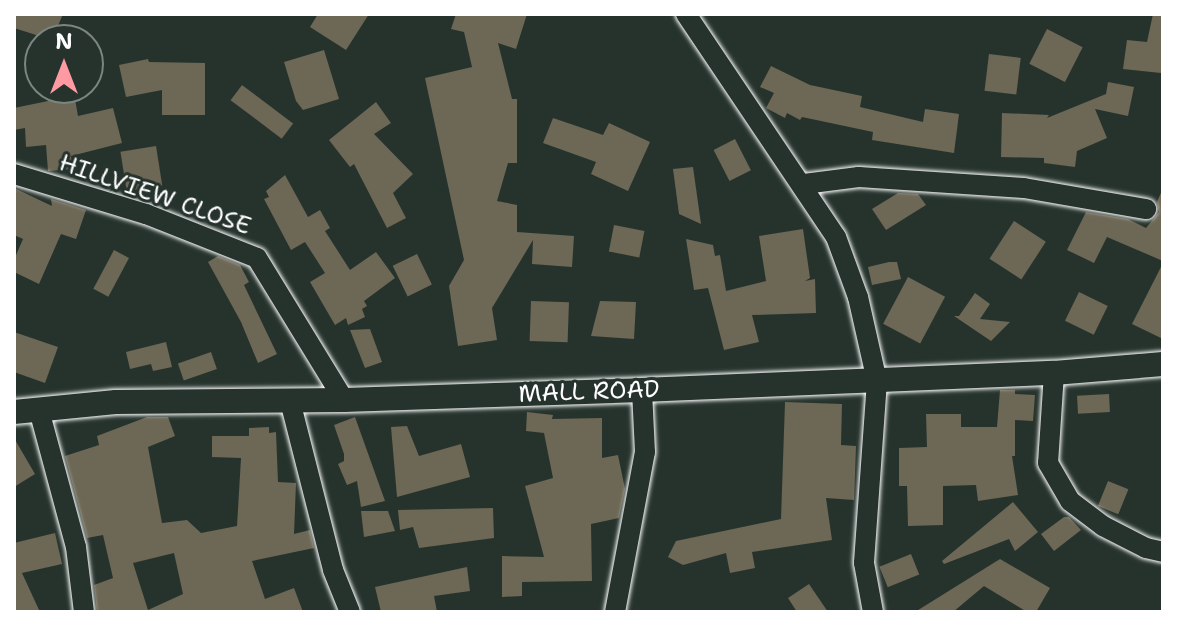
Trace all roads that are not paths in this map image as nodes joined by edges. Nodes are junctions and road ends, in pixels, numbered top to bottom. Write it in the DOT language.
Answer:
graph roads {
  1 [pos="686,14"];
  2 [pos="14,174"];
  3 [pos="804,184"];
  4 [pos="1146,209"];
  5 [pos="1163,364"];
  6 [pos="1054,373"];
  7 [pos="877,381"];
  8 [pos="642,390"];
  9 [pos="344,400"];
  10 [pos="290,401"];
  11 [pos="39,410"];
  12 [pos="14,412"];
  13 [pos="1163,552"];
  14 [pos="84,612"];
  15 [pos="350,612"];
  16 [pos="615,612"];
  17 [pos="873,612"];
  1 -- 3 [label="street"];
  2 -- 9 [label="street, HILLVIEW CLOSE"];
  3 -- 4 [label="street"];
  3 -- 7 [label="street"];
  5 -- 6 [label="street, MALL ROAD"];
  6 -- 7 [label="street, MALL ROAD"];
  6 -- 13 [label="street"];
  7 -- 8 [label="street, MALL ROAD"];
  7 -- 17 [label="street"];
  8 -- 9 [label="street, MALL ROAD"];
  8 -- 16 [label="street"];
  9 -- 10 [label="street, MALL ROAD"];
  10 -- 11 [label="street, MALL ROAD"];
  10 -- 15 [label="street"];
  11 -- 12 [label="street, MALL ROAD"];
  11 -- 14 [label="street"];
}
